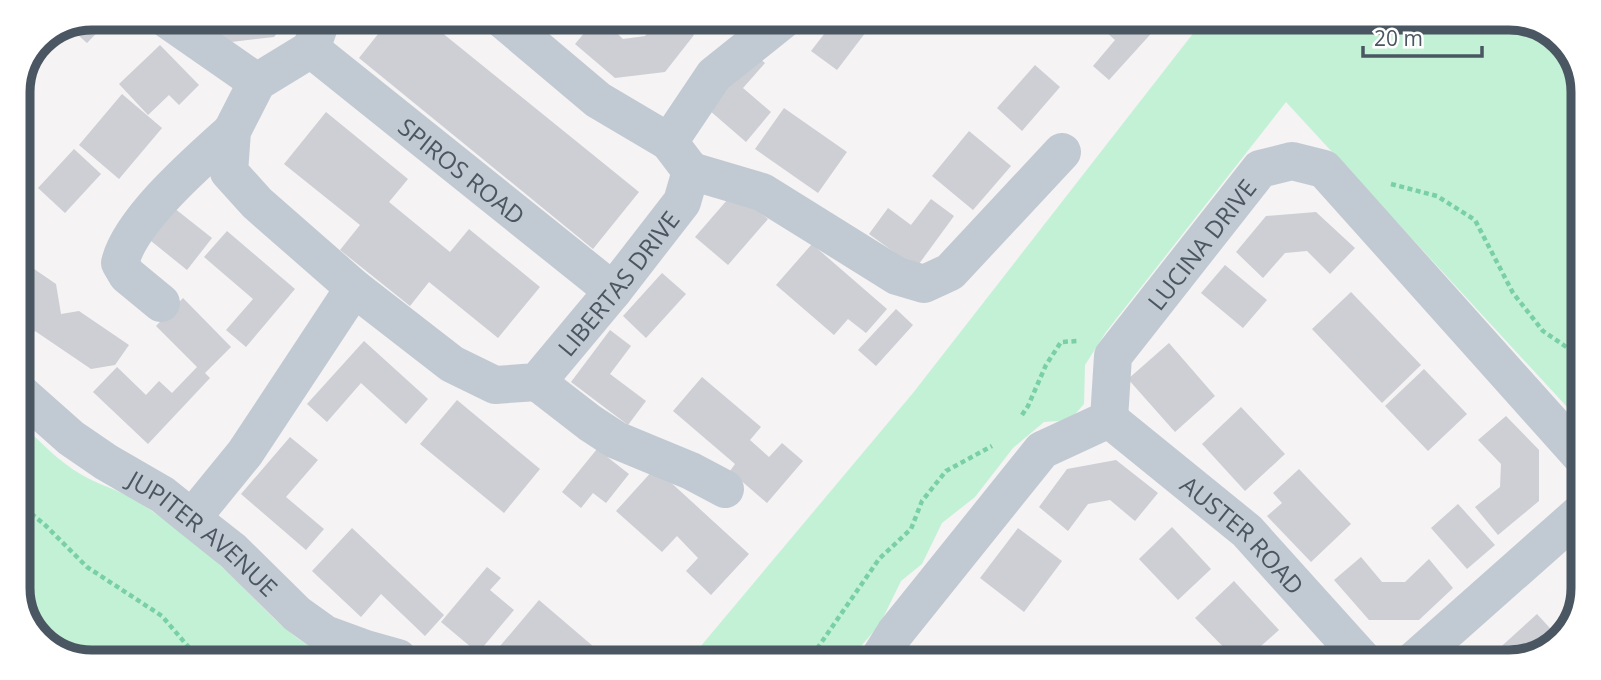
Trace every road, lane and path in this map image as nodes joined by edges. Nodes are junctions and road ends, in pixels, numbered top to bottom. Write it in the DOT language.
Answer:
graph roads {
  1 [pos="182,30"];
  2 [pos="515,30"];
  3 [pos="770,30"];
  4 [pos="317,33"];
  5 [pos="257,82"];
  6 [pos="232,131"];
  7 [pos="1062,152"];
  8 [pos="680,156"];
  9 [pos="1350,200"];
  10 [pos="354,288"];
  11 [pos="613,291"];
  12 [pos="161,303"];
  13 [pos="1571,349"];
  14 [pos="1113,356"];
  15 [pos="537,382"];
  16 [pos="30,402"];
  17 [pos="1110,419"];
  18 [pos="1016,423"];
  19 [pos="1003,440"];
  20 [pos="1571,445"];
  21 [pos="725,489"];
  22 [pos="30,513"];
  23 [pos="192,518"];
  24 [pos="1571,521"];
  25 [pos="191,650"];
  26 [pos="374,650"];
  27 [pos="816,650"];
  28 [pos="884,650"];
  29 [pos="1354,650"];
  30 [pos="1426,650"];
  1 -- 5 [label="street"];
  2 -- 8 [label="street"];
  3 -- 8 [label="street, LIBERTAS DRIVE"];
  4 -- 5 [label="street"];
  4 -- 11 [label="street, SPIROS ROAD"];
  5 -- 6 [label="street"];
  6 -- 10 [label="street"];
  6 -- 12 [label="street"];
  7 -- 8 [label="street"];
  8 -- 11 [label="street, LIBERTAS DRIVE"];
  9 -- 13 [label="path"];
  9 -- 14 [label="street, LUCINA DRIVE"];
  9 -- 20 [label="street, LUCINA DRIVE"];
  10 -- 15 [label="street"];
  10 -- 23 [label="street"];
  11 -- 15 [label="street, LIBERTAS DRIVE"];
  14 -- 17 [label="street"];
  14 -- 18 [label="path"];
  15 -- 21 [label="street"];
  16 -- 23 [label="street, JUPITER AVENUE"];
  17 -- 28 [label="street"];
  17 -- 29 [label="street, AUSTER ROAD"];
  19 -- 27 [label="path"];
  22 -- 25 [label="path"];
  23 -- 26 [label="street, JUPITER AVENUE"];
  24 -- 30 [label="street"];
}
